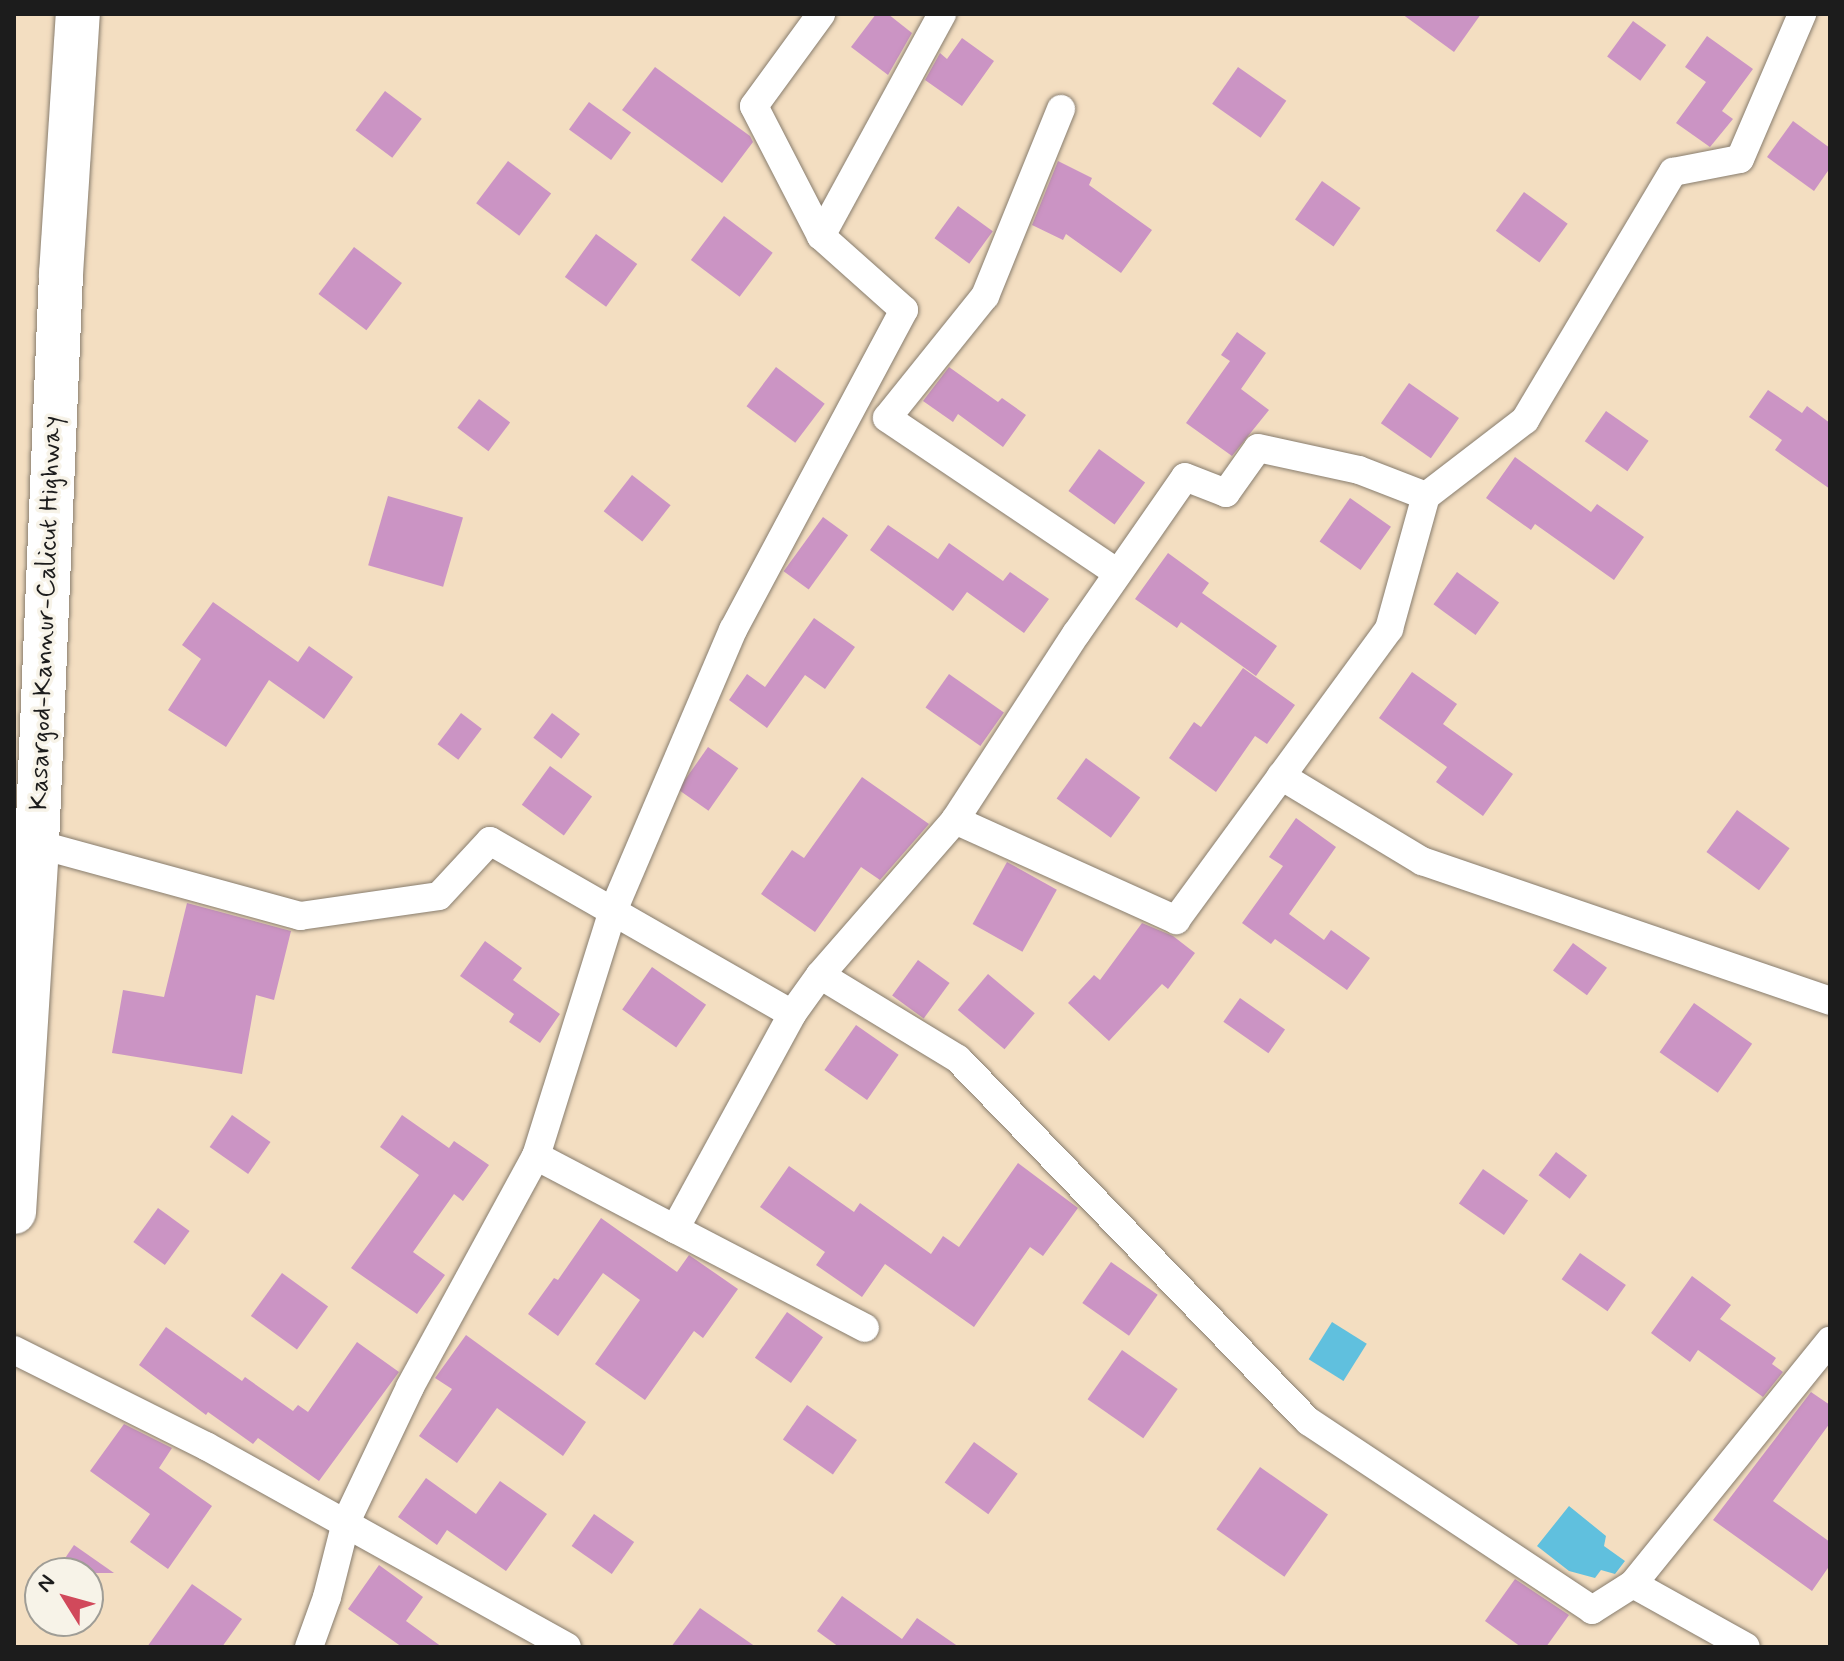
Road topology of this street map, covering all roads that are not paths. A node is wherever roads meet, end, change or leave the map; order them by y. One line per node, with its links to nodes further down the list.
1 (78, 14): 11 (highway, Kasargod-Kannur-Calicut Highway)
2 (821, 14): 6 (street)
3 (942, 14): 6 (street)
4 (1802, 14): 7 (street)
5 (1061, 109): 8 (street)
6 (821, 236): 12 (street)
7 (1426, 496): 8 (street); 9 (street)
8 (1118, 573): 10 (street)
9 (1281, 776): 10 (street); 15 (street)
10 (955, 820): 14 (street)
11 (37, 844): 12 (street); 13 (highway, Kasargod-Kannur-Calicut Highway)
12 (613, 911): 16 (street); 17 (street)
13 (23, 929): 18 (highway, Kasargod-Kannur-Calicut Highway)
14 (820, 975): 16 (street); 24 (street)
15 (1830, 1001)
16 (792, 1014): 19 (street)
17 (536, 1156): 19 (street); 23 (street)
18 (14, 1212)
19 (675, 1229): 20 (street)
20 (865, 1328)
21 (1830, 1341): 24 (street)
22 (14, 1350): 23 (street)
23 (346, 1522): 25 (street); 26 (street)
24 (1633, 1584): 27 (street)
25 (309, 1647)
26 (567, 1647)
27 (1746, 1647)

